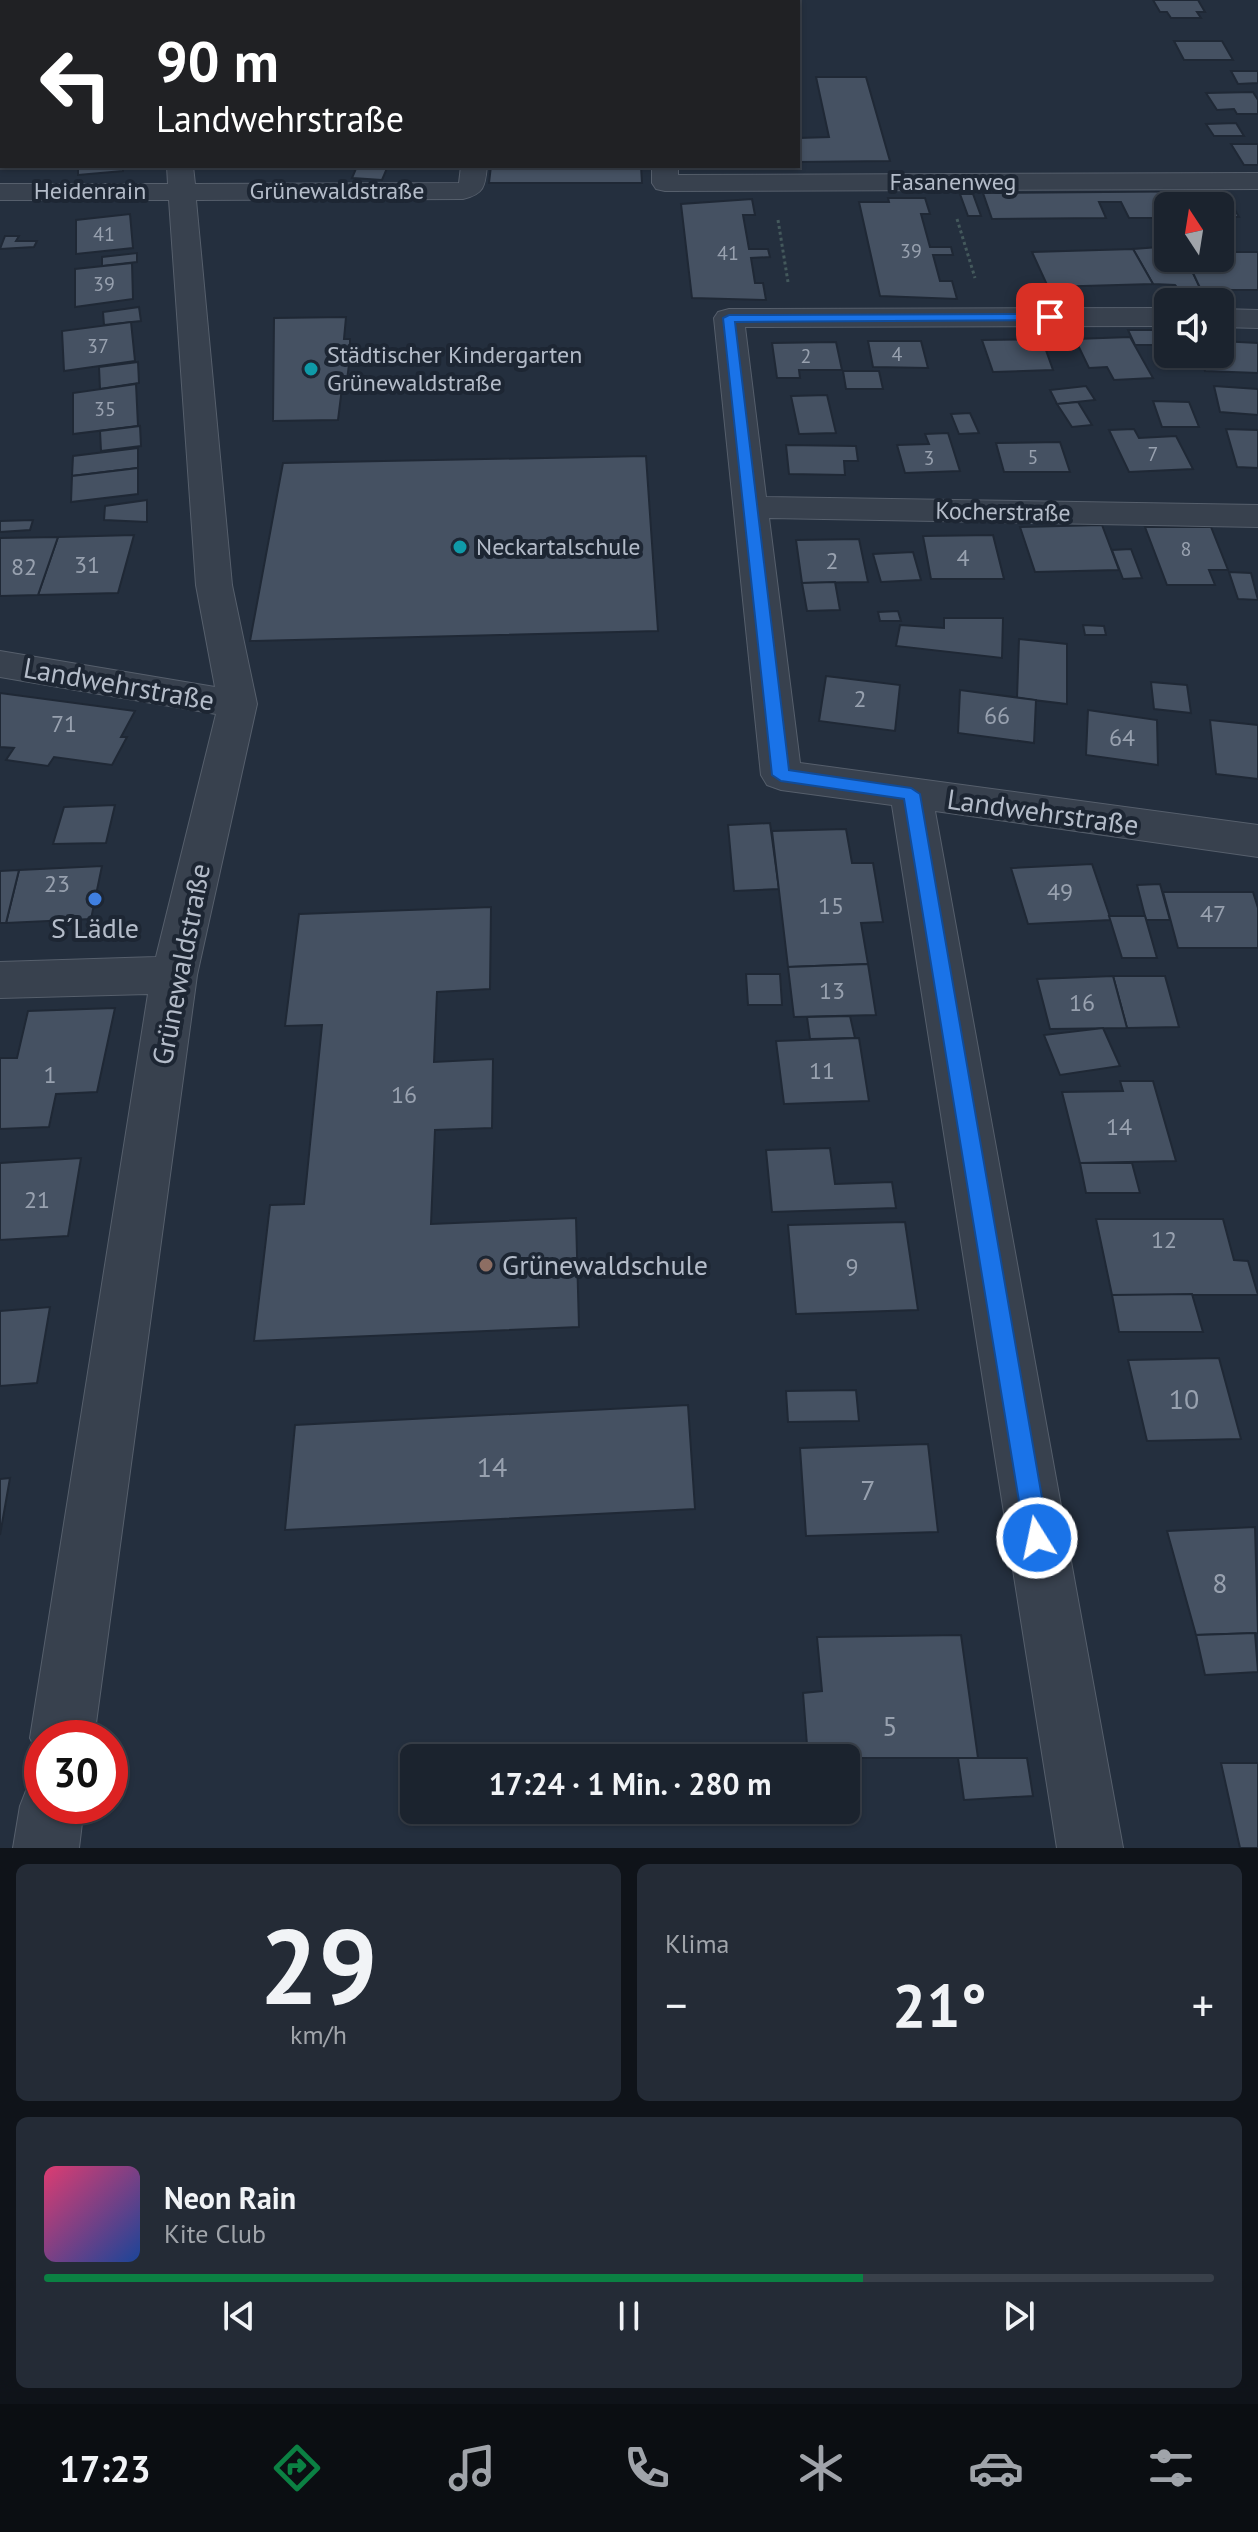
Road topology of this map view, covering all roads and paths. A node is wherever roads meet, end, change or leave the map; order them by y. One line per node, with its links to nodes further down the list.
1 (474, 168): 3 (street, Grünewaldstraße)
2 (665, 168): 5 (street, Fasanenweg)
3 (180, 178): 6 (street, Heidenrain); 16 (street, Grünewaldstraße)
4 (1258, 181): 5 (street, Fasanenweg)
5 (773, 183): 10 (path)
6 (0, 192)
7 (954, 208): 8 (path)
8 (987, 317): 9 (street); 10 (street)
9 (1154, 317)
10 (793, 318): 13 (street)
11 (1234, 318): 12 (street)
12 (1258, 319)
13 (749, 507): 14 (street, Kocherstraße); 17 (street, Landwehrstraße)
14 (1258, 516)
15 (0, 664): 16 (street, Landwehrstraße)
16 (238, 704): 19 (street, Grünewaldstraße)
17 (911, 794): 18 (street, Landwehrstraße); 24 (street)
18 (1258, 841)
19 (174, 975): 20 (street); 21 (street, Grünewaldstraße)
20 (0, 980)
21 (65, 1720)
22 (49, 1824): 23 (street)
23 (46, 1848)
24 (1090, 1848)

